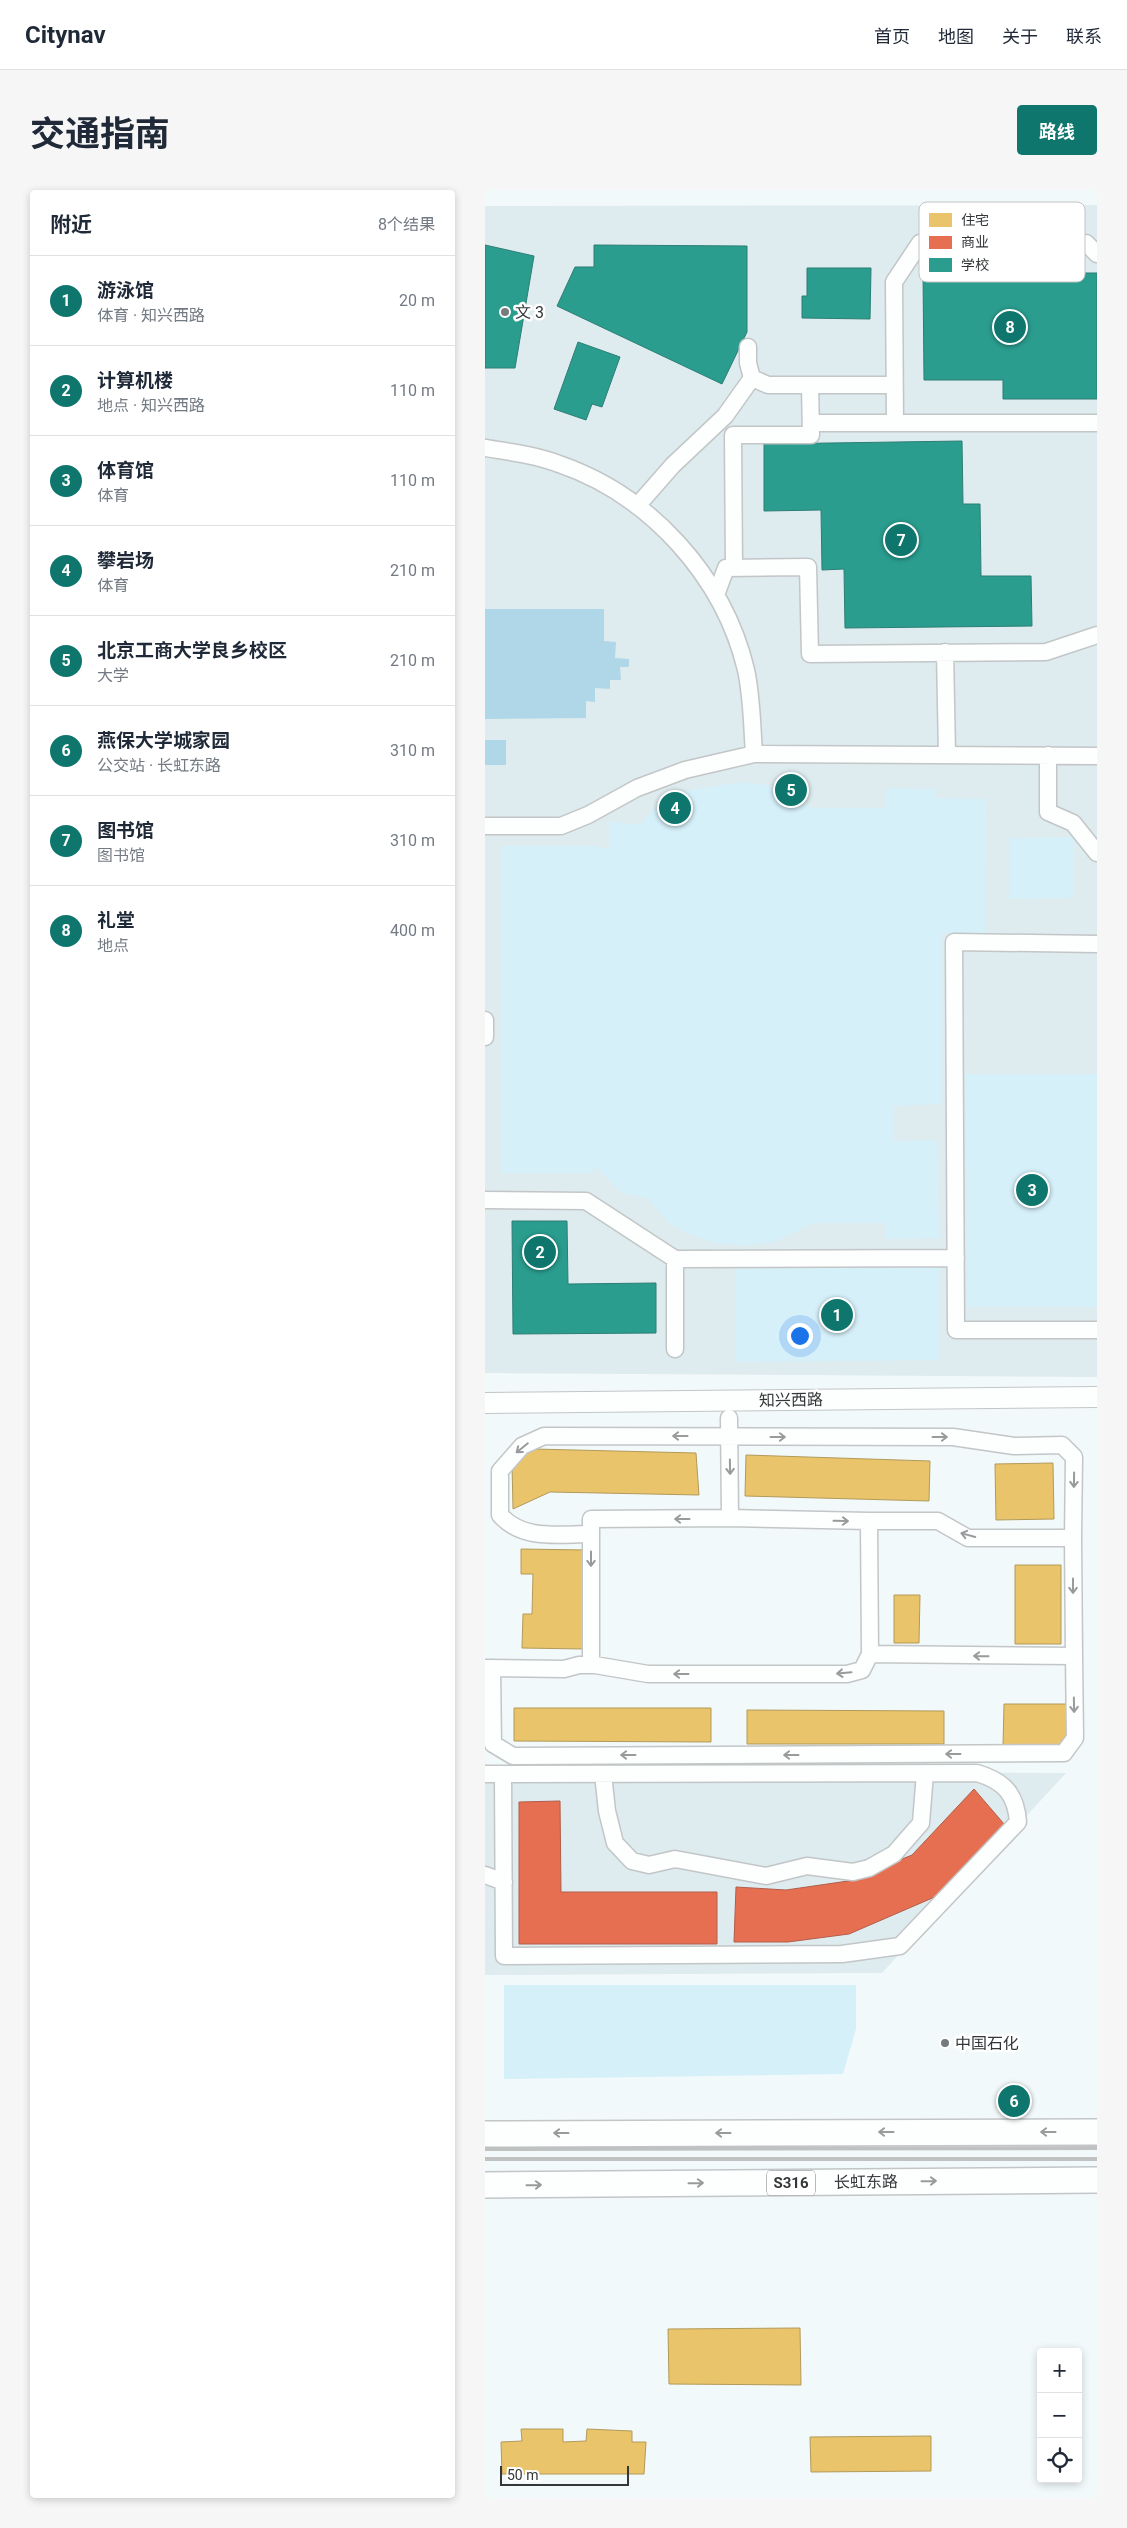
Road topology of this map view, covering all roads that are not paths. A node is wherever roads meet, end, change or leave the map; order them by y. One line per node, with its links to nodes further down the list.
1 (1085, 243): 3 (street)
2 (919, 244): 7 (street)
3 (1097, 254)
4 (748, 347): 5 (street)
5 (752, 378): 6 (street); 12 (street)
6 (810, 385): 7 (street); 8 (street)
7 (894, 385): 9 (street)
8 (811, 422): 9 (street); 13 (street)
9 (895, 423): 10 (street)
10 (1097, 423)
11 (485, 448): 12 (street)
12 (637, 506): 14 (street)
13 (734, 568): 14 (street); 16 (street)
14 (716, 594): 17 (street)
15 (1097, 635): 16 (street)
16 (945, 652): 18 (street)
17 (754, 754): 18 (street); 21 (street)
18 (947, 755): 19 (street)
19 (1048, 755): 20 (street); 22 (street)
20 (1097, 756)
21 (485, 826)
22 (1097, 853)
23 (1097, 944): 27 (street)
24 (485, 1020): 25 (street)
25 (485, 1037)
26 (485, 1200): 28 (street)
27 (956, 1258): 28 (street); 29 (street)
28 (675, 1259): 30 (street)
29 (1097, 1330)
30 (675, 1349)
31 (1097, 1397): 32 (street, 知兴西路)
32 (485, 1403)
33 (729, 1418): 34 (street)
34 (729, 1436): 35 (street, one-way to 35); 37 (street, one-way to 37); 38 (street, one-way to 38)
35 (730, 1518): 36 (street, one-way to 36); 37 (street, one-way to 37)
36 (869, 1522): 38 (street, one-way to 36); 39 (street)
37 (591, 1534): 41 (street, one-way to 41)
38 (1073, 1538): 40 (street, one-way to 40)
39 (871, 1654): 40 (street, one-way to 39); 41 (street, one-way to 41)
40 (1074, 1656): 42 (street, one-way to 42)
41 (591, 1665): 42 (street)
42 (488, 1668)
43 (925, 1773): 46 (street); 46 (street); 48 (street)
44 (485, 1774): 45 (street)
45 (503, 1774): 46 (street); 48 (street)
46 (603, 1774)
47 (485, 1875): 48 (street)
48 (504, 1882)
49 (1097, 2132): 50 (main road, one-way to 50)
50 (485, 2134)
51 (1097, 2180): 52 (main road, 长虹东路 / S316, one-way to 51)
52 (485, 2185)

